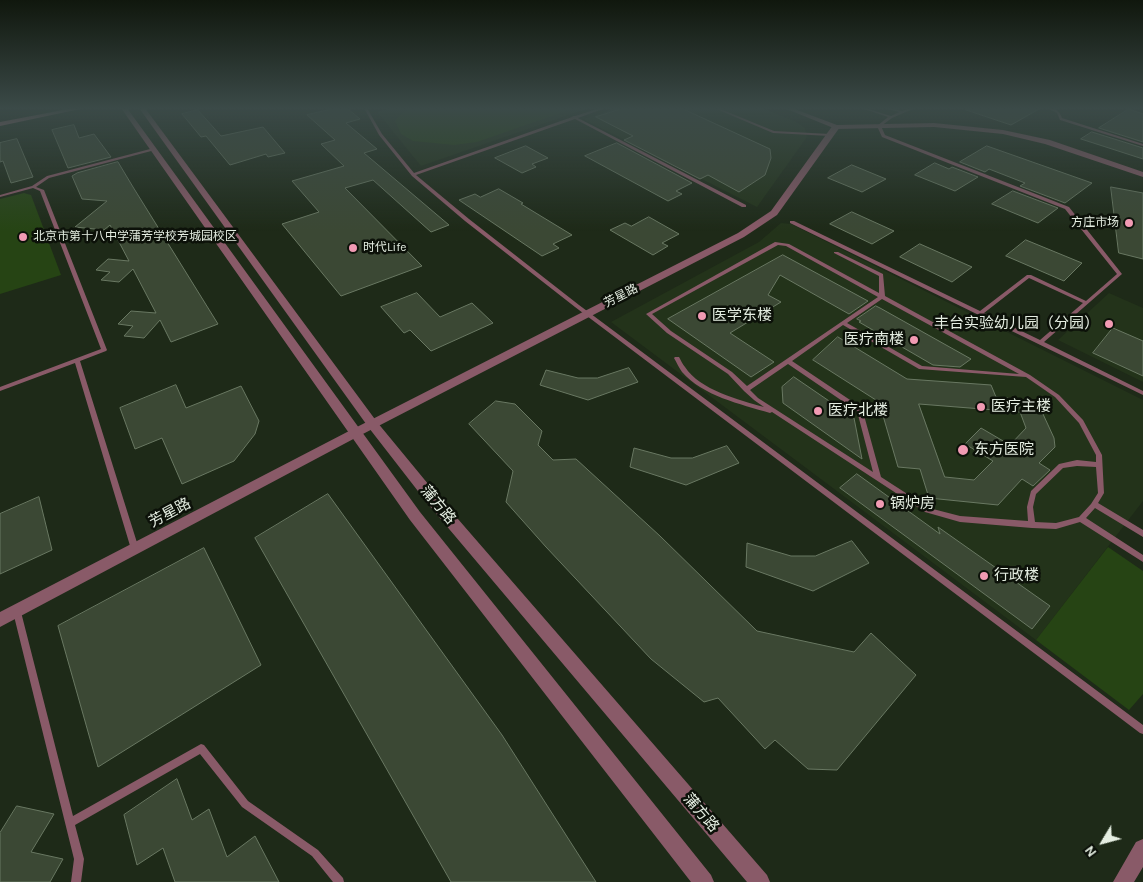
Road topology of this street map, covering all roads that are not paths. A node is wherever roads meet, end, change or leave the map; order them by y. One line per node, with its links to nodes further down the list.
1 (172, 149): 30 (street, 蒲方路)
2 (392, 149): 9 (lane)
3 (485, 149): 9 (lane)
4 (635, 149): 13 (lane)
5 (820, 149): 18 (street, 芳星路)
6 (916, 149): 17 (lane)
7 (1068, 149): 10 (street)
8 (154, 150): 11 (lane); 31 (street, 蒲方路)
9 (413, 175): 18 (lane)
10 (1143, 175)
11 (34, 188): 12 (lane); 23 (lane)
12 (0, 196)
13 (744, 206)
14 (792, 222): 19 (lane)
15 (836, 253): 16 (lane)
16 (882, 296): 20 (lane); 25 (lane); 27 (lane)
17 (1087, 303): 19 (lane); 21 (lane)
18 (587, 313): 30 (street, 芳星路); 42 (lane)
19 (981, 313): 21 (lane)
20 (843, 323): 24 (lane); 25 (lane)
21 (1040, 343): 28 (lane)
22 (677, 358): 29 (lane)
23 (76, 360): 26 (lane); 38 (lane)
24 (788, 361): 27 (lane); 33 (lane)
25 (1028, 376): 32 (lane)
26 (0, 388)
27 (746, 390): 29 (lane)
28 (1143, 393)
29 (774, 412): 33 (lane)
30 (373, 425): 31 (street, 芳星路); 48 (street, 蒲方路)
31 (355, 433): 38 (street, 芳星路); 47 (street, 蒲方路)
32 (1100, 465): 34 (lane); 36 (lane)
33 (878, 478): 36 (lane)
34 (1094, 504): 35 (lane); 37 (lane)
35 (1081, 519): 36 (lane); 39 (lane)
36 (1032, 525)
37 (1143, 534)
38 (135, 549): 40 (street, 芳星路)
39 (1143, 559)
40 (16, 612): 41 (street, 芳星路); 43 (lane)
41 (0, 620)
42 (1143, 730)
43 (70, 823): 45 (lane); 46 (lane)
44 (1143, 849): 49 (street)
45 (76, 882)
46 (339, 882)
47 (704, 882)
48 (760, 882)
49 (1123, 882)

